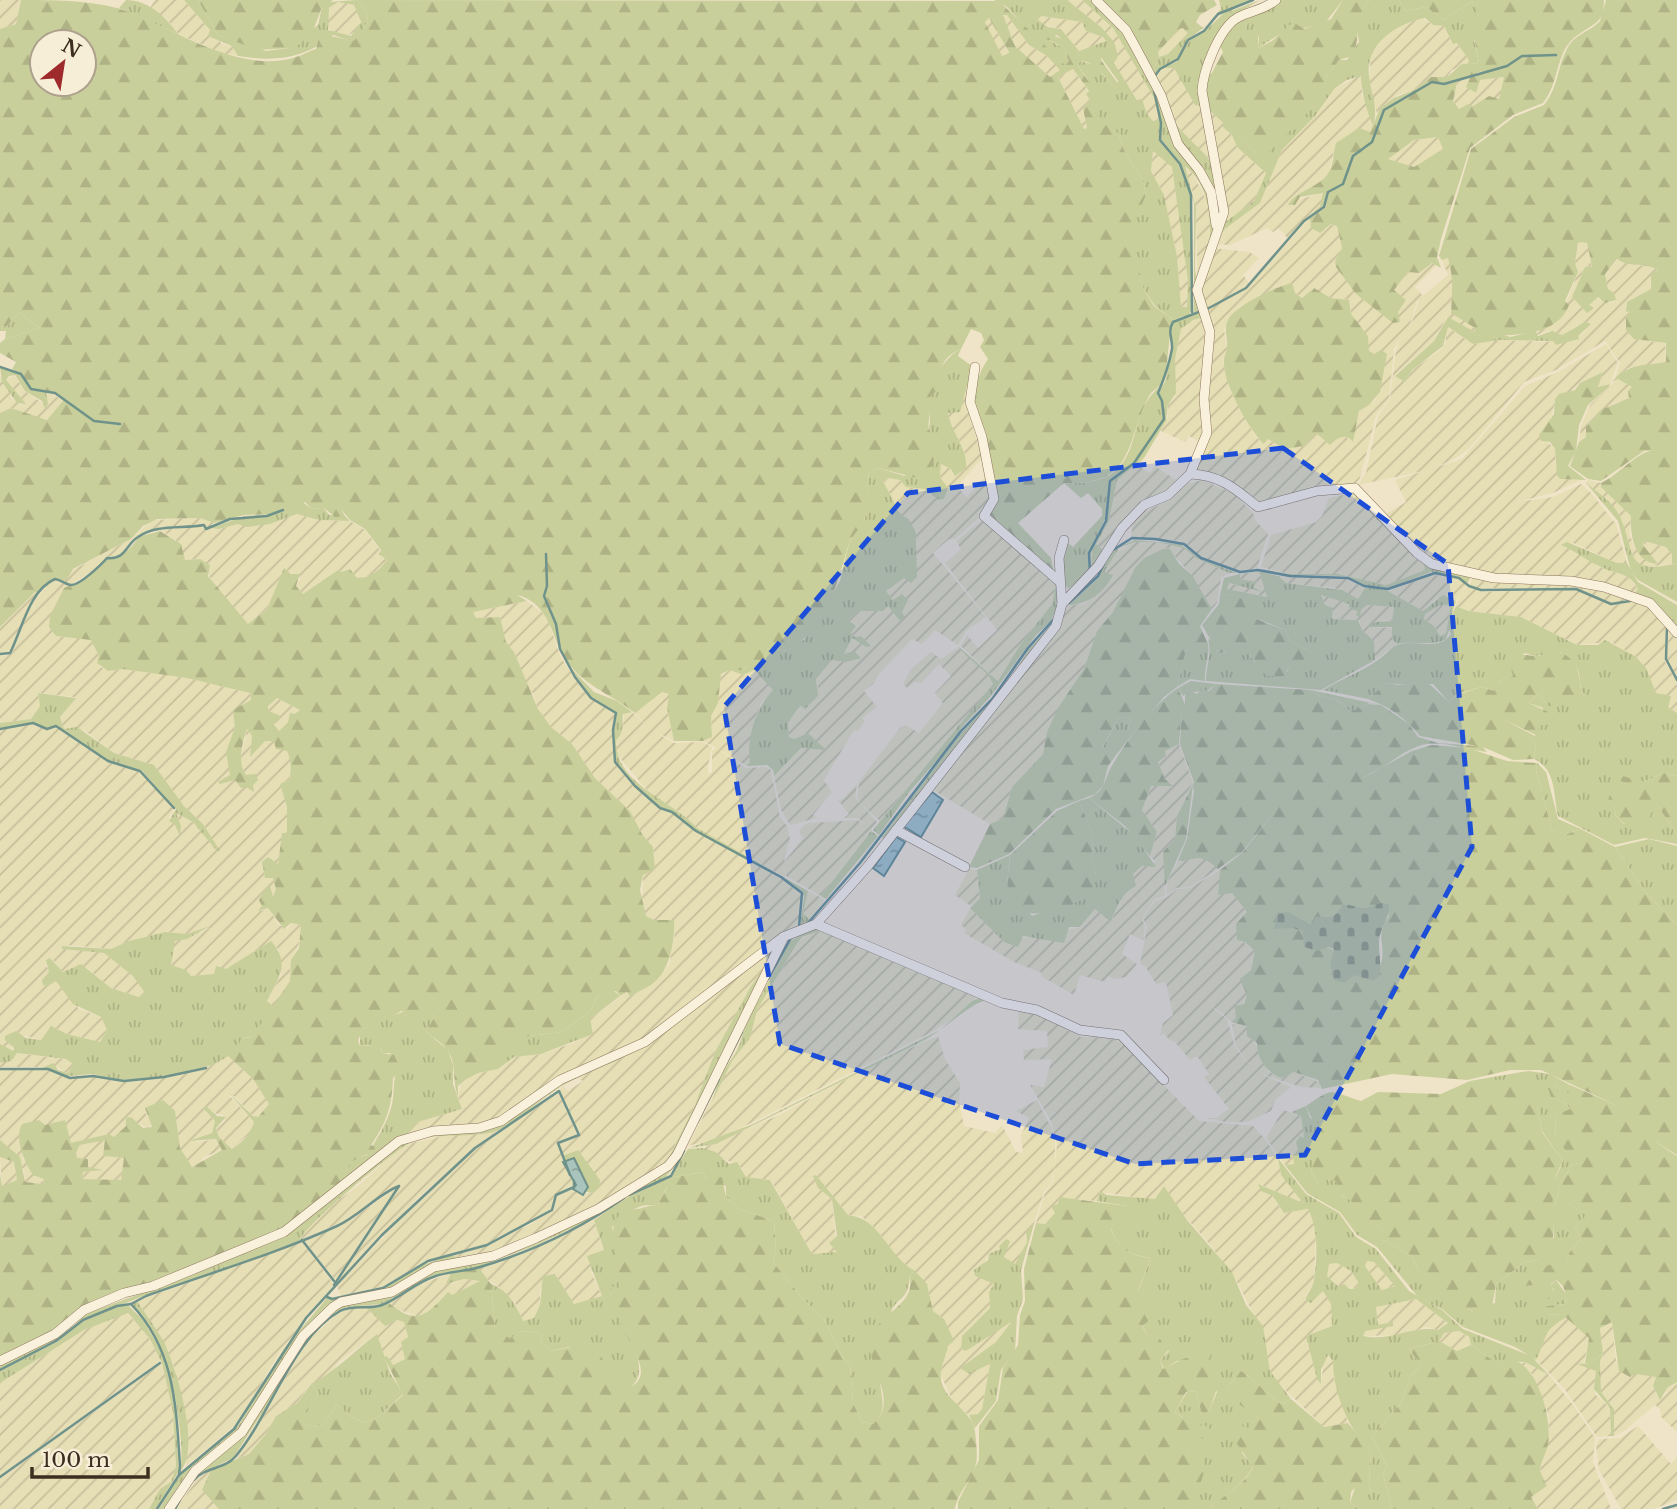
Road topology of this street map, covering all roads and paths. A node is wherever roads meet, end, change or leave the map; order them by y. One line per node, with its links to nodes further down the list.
1 (1096, 0): 3 (street)
2 (1276, 0): 3 (street)
3 (1215, 237): 5 (street)
4 (975, 367): 7 (street)
5 (1190, 474): 8 (street); 9 (street)
6 (1064, 540): 7 (street)
7 (1060, 582): 8 (street)
8 (1062, 604): 10 (street)
9 (1677, 633)
10 (896, 830): 11 (street); 12 (street)
11 (965, 867)
12 (816, 924): 13 (street); 14 (street)
13 (783, 937): 15 (street); 16 (street)
14 (1164, 1080)
15 (0, 1361)
16 (169, 1509)

